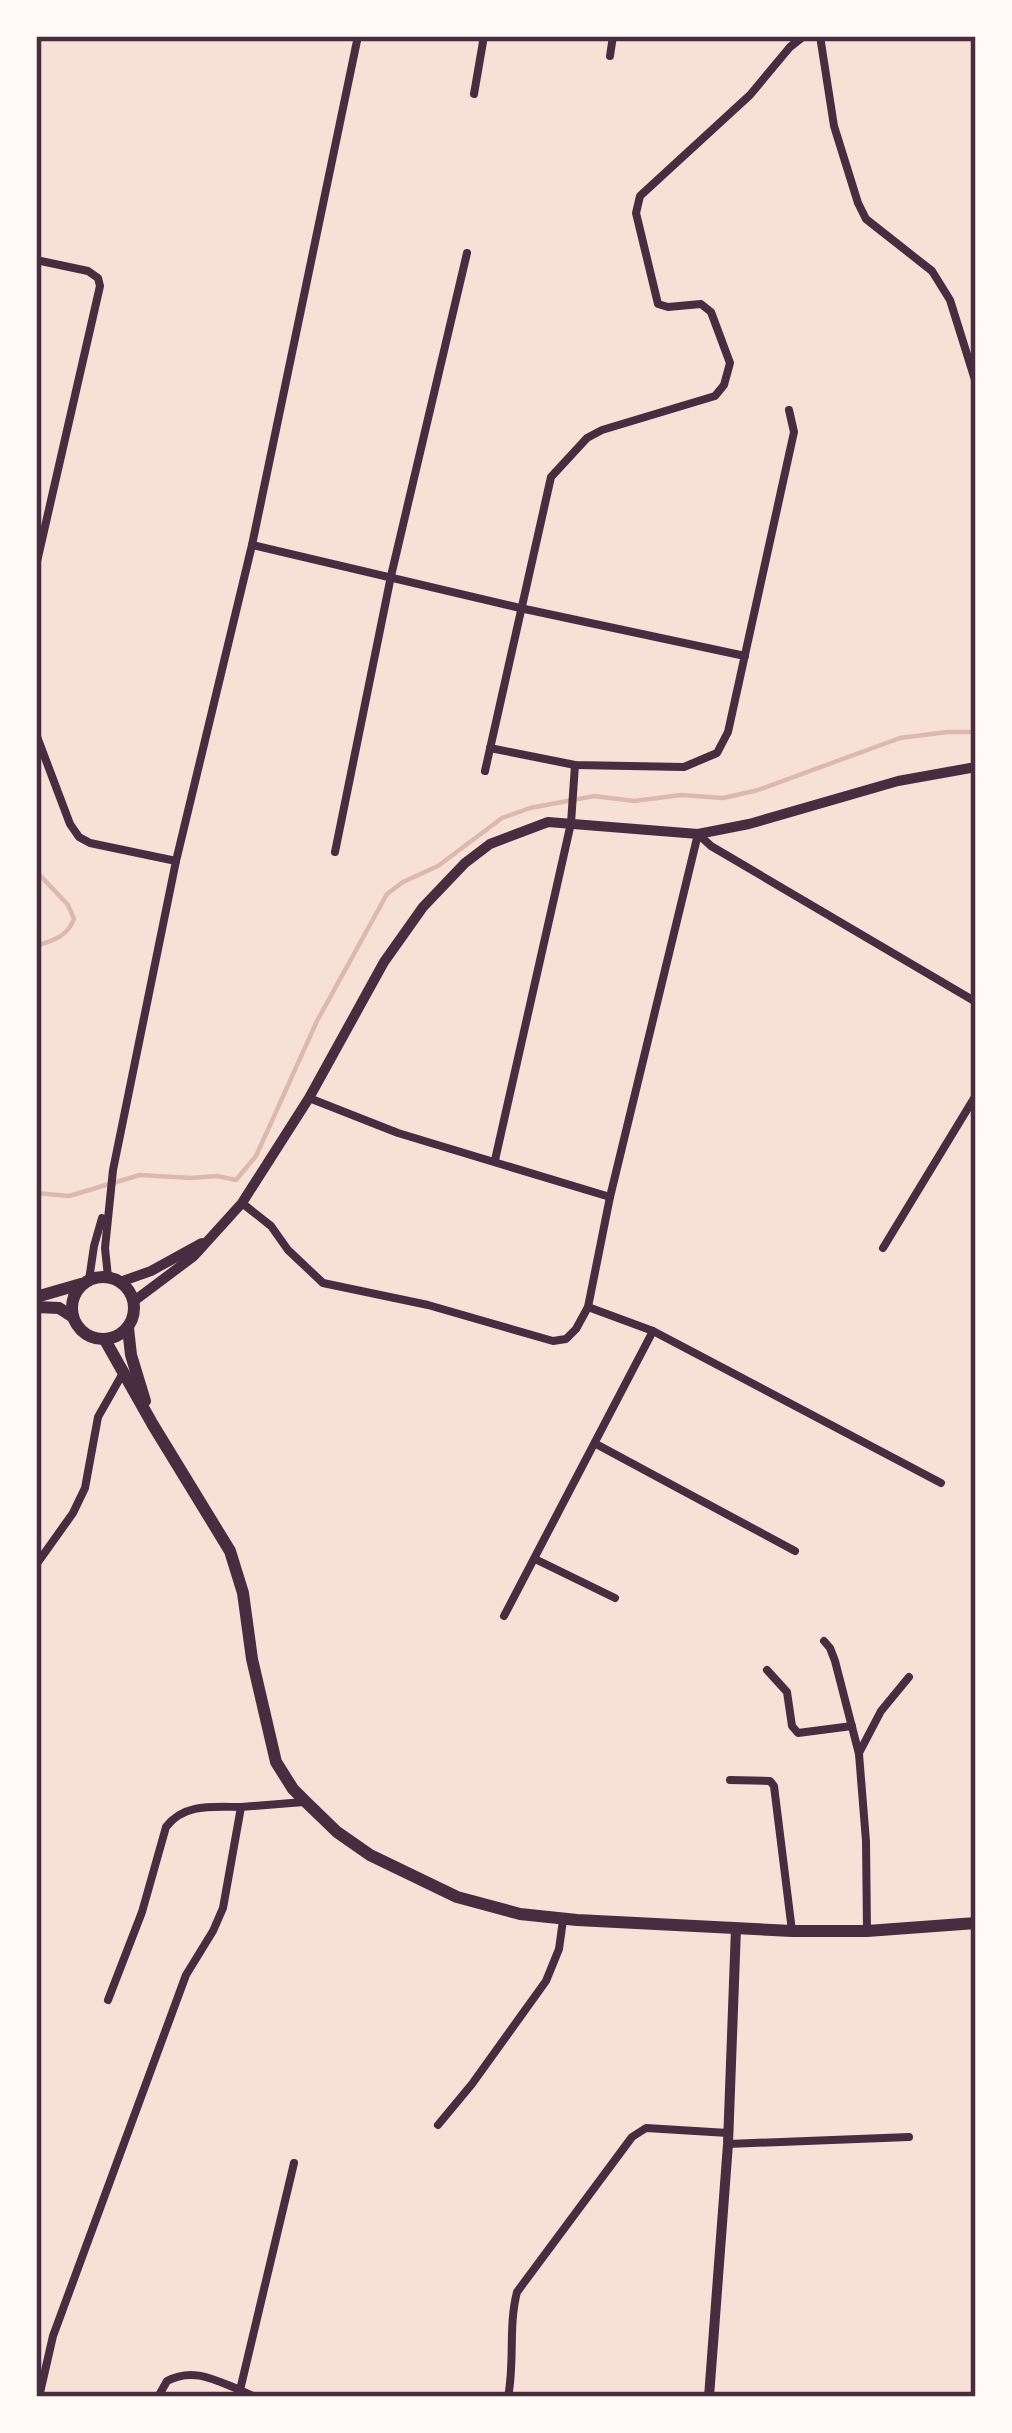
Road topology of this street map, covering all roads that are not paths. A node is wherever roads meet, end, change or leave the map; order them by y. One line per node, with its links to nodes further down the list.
1 (358, 36): 12 (street)
2 (484, 36): 7 (street)
3 (613, 36): 6 (street)
4 (804, 36): 15 (street)
5 (820, 36): 10 (street)
6 (610, 56)
7 (474, 94)
8 (467, 254): 14 (street)
9 (36, 260): 13 (street)
10 (976, 382)
11 (789, 410): 16 (street)
12 (252, 545): 14 (street); 25 (street)
13 (36, 566)
14 (391, 576): 15 (street); 24 (street)
15 (520, 608): 16 (street); 18 (street)
16 (745, 656): 19 (street)
17 (36, 734): 25 (street)
18 (490, 748): 19 (street); 21 (street)
19 (574, 765): 22 (street)
20 (976, 767): 23 (main road)
21 (485, 771)
22 (571, 817): 23 (main road); 28 (main road); 29 (street)
23 (698, 834): 26 (street); 30 (street)
24 (335, 852)
25 (176, 861): 31 (street)
26 (976, 1002)
27 (976, 1095): 34 (street)
28 (309, 1098): 29 (street); 32 (main road)
29 (494, 1160): 30 (street)
30 (610, 1197): 40 (street)
31 (108, 1199): 35 (street); 36 (street)
32 (242, 1203): 33 (main road); 40 (street)
33 (211, 1238): 35 (main road); 38 (main road)
34 (883, 1248)
35 (114, 1280): 36 (main road); 38 (main road)
36 (86, 1282): 37 (main road); 41 (main road)
37 (36, 1297)
38 (134, 1301): 42 (main road)
39 (36, 1307): 41 (main road)
40 (588, 1307): 43 (street)
41 (73, 1317): 44 (main road)
42 (128, 1328): 44 (main road); 46 (main road)
43 (653, 1331): 47 (street); 48 (street)
44 (105, 1340): 45 (main road)
45 (123, 1373): 46 (main road); 51 (street)
46 (153, 1425): 60 (main road)
47 (596, 1444): 49 (street); 50 (street)
48 (941, 1483)
49 (795, 1551)
50 (535, 1558): 52 (street); 53 (street)
51 (36, 1565)
52 (615, 1598)
53 (504, 1616)
54 (824, 1641): 57 (street)
55 (767, 1670): 57 (street)
56 (909, 1677): 58 (street)
57 (852, 1726): 58 (street)
58 (859, 1754): 66 (street)
59 (730, 1780): 65 (street)
60 (306, 1802): 61 (street); 62 (main road)
61 (241, 1807): 67 (street); 73 (street)
62 (563, 1918): 64 (main road); 68 (street)
63 (976, 1923): 66 (main road)
64 (736, 1928): 65 (main road); 70 (main road)
65 (792, 1931): 66 (main road)
66 (867, 1931)
67 (108, 2000)
68 (438, 2125)
69 (909, 2137): 70 (street)
70 (728, 2138): 76 (street); 77 (main road)
71 (294, 2163): 72 (street)
72 (240, 2390): 74 (street); 75 (street)
73 (39, 2397)
74 (158, 2397)
75 (255, 2397)
76 (508, 2397)
77 (709, 2397)

